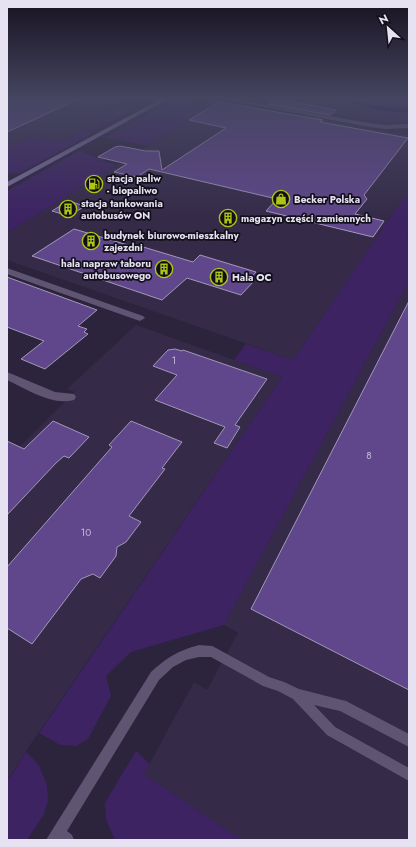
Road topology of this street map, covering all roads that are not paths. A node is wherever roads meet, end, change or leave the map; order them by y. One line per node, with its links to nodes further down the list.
1 (92, 139): 2 (street)
2 (7, 185)
3 (7, 270): 4 (street)
4 (140, 318)
5 (7, 376): 6 (street)
6 (70, 397)
7 (297, 695): 8 (lane); 9 (lane); 10 (lane)
8 (409, 741)
9 (409, 775)
10 (59, 837)

